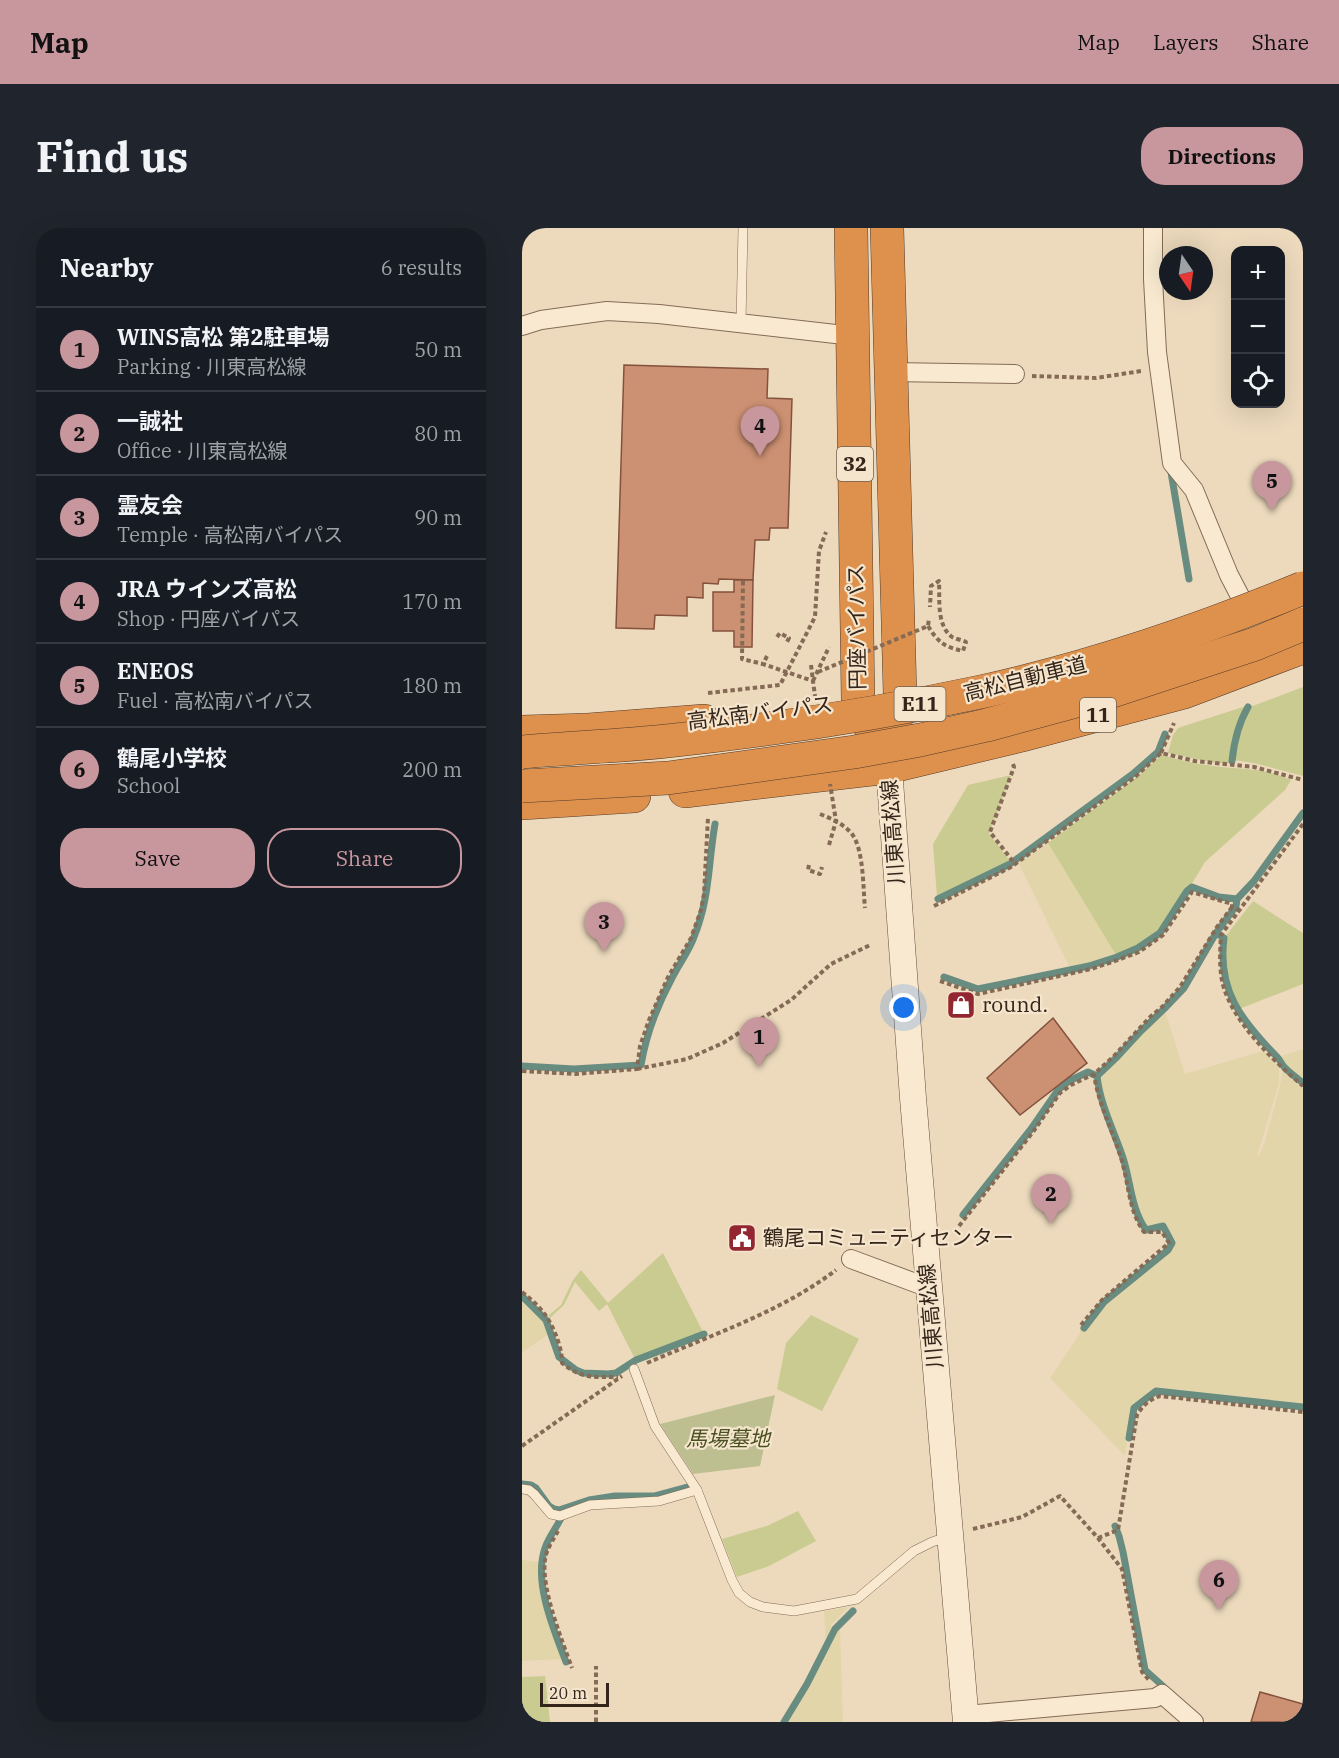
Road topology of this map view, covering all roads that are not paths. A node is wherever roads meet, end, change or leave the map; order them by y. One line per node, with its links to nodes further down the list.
1 (743, 228): 5 (lane)
2 (851, 228): 7 (highway, 円座バイパス / 32)
3 (887, 228): 8 (highway, 円座バイパス / 32)
4 (1153, 228): 12 (street)
5 (741, 322): 6 (street); 7 (street)
6 (522, 326)
7 (853, 336): 16 (highway, 円座バイパス / 32)
8 (891, 372): 9 (street); 15 (highway, 円座バイパス / 32)
9 (1015, 374)
10 (1303, 573): 12 (highway, 高松南バイパス)
11 (1303, 588): 18 (highway, 高松自動車道 / E11, bridge)
12 (1241, 598): 15 (highway, 高松南バイパス)
13 (1303, 624): 20 (highway, 高松自動車道 / E11, bridge)
14 (1303, 647): 19 (highway, 11)
15 (900, 693): 16 (highway, 高松南バイパス); 19 (highway, 円座バイパス / 32)
16 (858, 700): 17 (highway, 高松南バイパス); 19 (highway, 円座バイパス / 32)
17 (522, 732)
18 (522, 752)
19 (888, 767): 21 (highway, 11); 23 (main road, 川東高松線)
20 (522, 786)
21 (522, 803)
22 (851, 1259): 23 (street)
23 (929, 1288): 27 (main road, 川東高松線)
24 (634, 1369): 26 (lane)
25 (522, 1489): 26 (lane)
26 (697, 1490): 27 (lane)
27 (950, 1536): 28 (main road, 川東高松線)
28 (966, 1719): 29 (street)
29 (1194, 1722)

